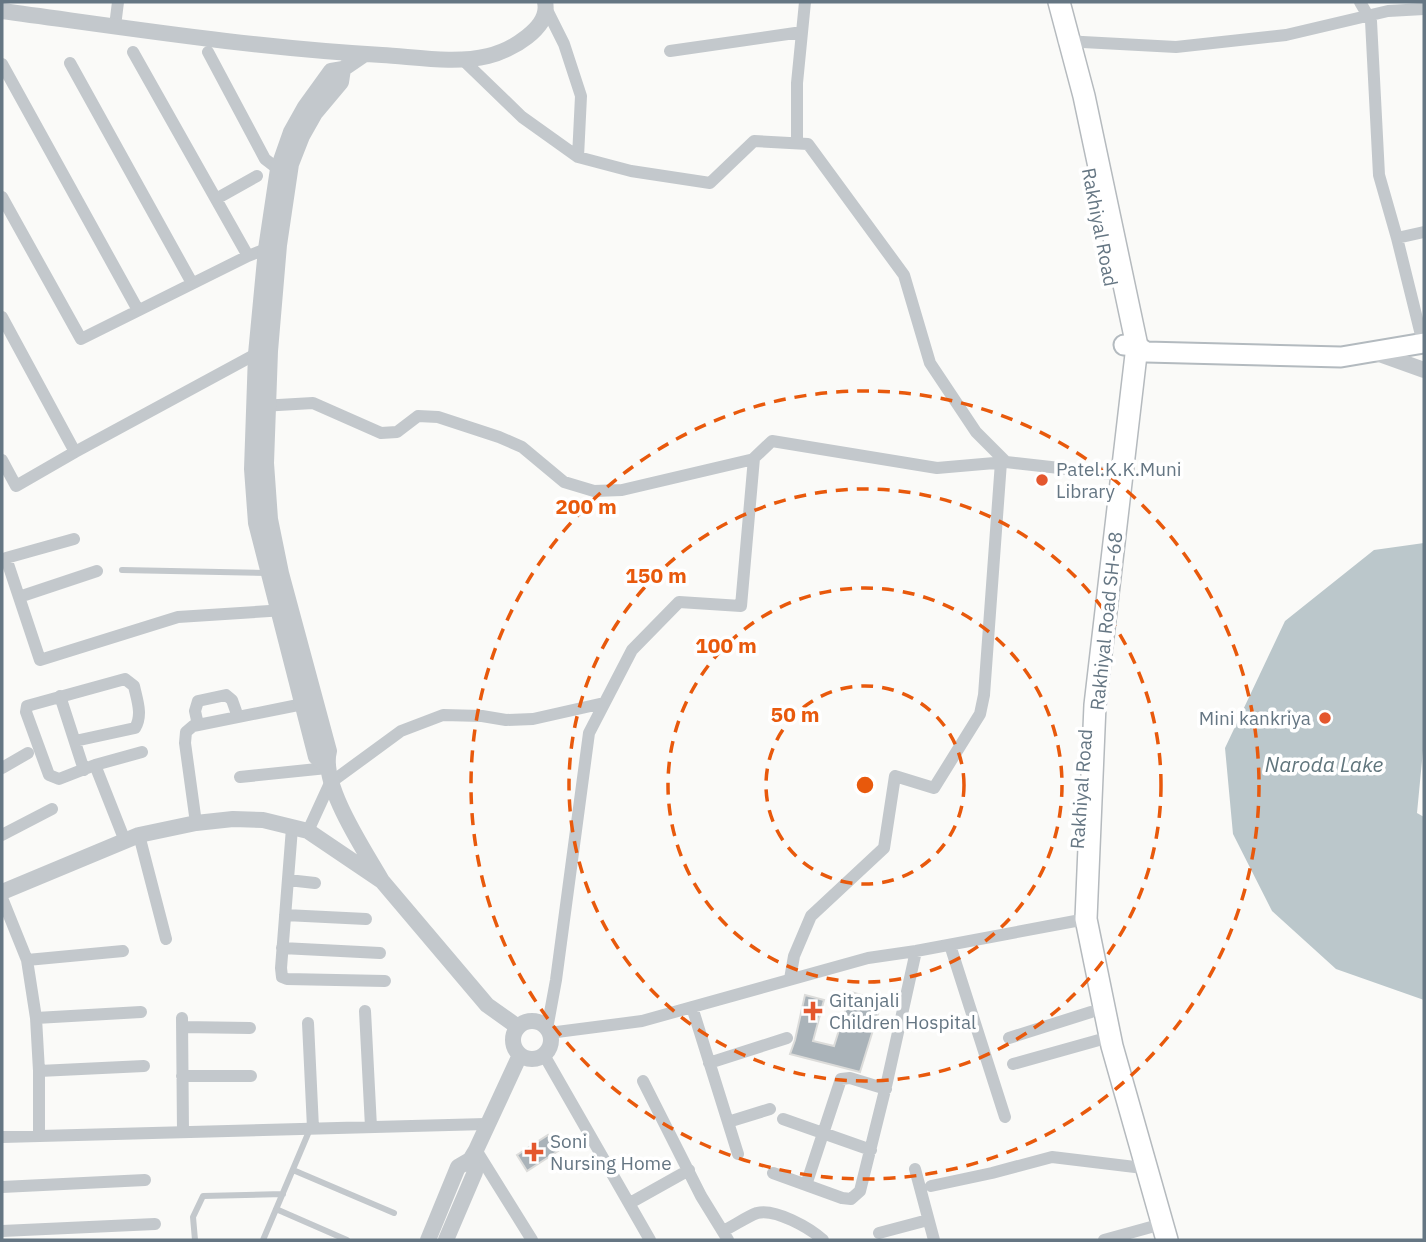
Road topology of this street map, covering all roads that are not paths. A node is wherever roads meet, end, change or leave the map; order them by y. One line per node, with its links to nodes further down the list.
1 (118, 2): 10 (street)
2 (805, 2): 11 (street)
3 (1049, 2): 12 (main road, Rakhiyal Road)
4 (1059, 2): 12 (main road)
5 (1360, 2): 9 (street)
6 (545, 5): 17 (street); 22 (street)
7 (1424, 9): 9 (street)
8 (2, 11): 10 (street)
9 (1369, 17): 12 (street); 28 (street)
10 (115, 26): 16 (street)
11 (802, 32): 14 (street); 21 (street)
12 (1065, 40): 35 (main road, Rakhiyal Road)
13 (208, 51): 23 (street)
14 (670, 51)
15 (133, 52): 26 (street)
16 (365, 54): 17 (street); 20 (street)
17 (462, 59): 22 (street)
18 (70, 63): 31 (street)
19 (2, 64): 32 (street)
20 (343, 69): 23 (street); 39 (street)
21 (797, 143): 22 (street); 43 (street)
22 (578, 158)
23 (278, 169): 29 (street)
24 (257, 176): 26 (street)
25 (2, 197): 32 (street)
26 (216, 200): 30 (street)
27 (1424, 232): 28 (street)
28 (1397, 238): 34 (street)
29 (266, 249): 30 (street); 37 (street)
30 (248, 256): 31 (street)
31 (192, 283): 32 (street)
32 (138, 310)
33 (2, 317): 40 (street)
34 (1423, 337): 36 (main road)
35 (1131, 345): 36 (main road); 44 (main road, Rakhiyal Road)
36 (1370, 348): 38 (street)
37 (256, 354): 39 (street); 40 (street)
38 (1424, 370)
39 (261, 406): 41 (street); 48 (street); 50 (street)
40 (75, 452): 42 (street)
41 (754, 459): 43 (street); 52 (street)
42 (2, 460)
43 (1003, 462): 44 (street); 83 (street)
44 (1116, 475): 75 (main road, Rakhiyal Road)
45 (74, 539): 49 (street)
46 (122, 570): 48 (lane)
47 (97, 572): 49 (street)
48 (268, 573): 50 (street)
49 (19, 597): 50 (street)
50 (286, 610): 53 (street); 61 (street)
51 (60, 696): 56 (street); 56 (street); 60 (street)
52 (604, 703): 61 (street); 93 (street)
53 (303, 704): 54 (street); 61 (street)
54 (237, 717): 55 (street); 55 (street)
55 (198, 725): 64 (street)
56 (75, 741): 60 (street)
57 (142, 751): 60 (street)
58 (28, 753): 59 (street)
59 (2, 768)
60 (90, 768): 68 (street)
61 (327, 771): 62 (street); 66 (street); 70 (street)
62 (240, 777)
63 (52, 809): 67 (street)
64 (196, 823): 65 (street); 68 (street)
65 (292, 828): 66 (street); 69 (street)
66 (308, 831): 70 (street)
67 (2, 835)
68 (132, 838): 72 (street); 76 (street)
69 (288, 880): 71 (street); 73 (street)
70 (382, 881): 91 (street)
71 (315, 883)
72 (3, 890): 82 (street)
73 (285, 915): 74 (street); 78 (street)
74 (366, 919)
75 (1082, 921): 77 (street); 88 (main road, Rakhiyal Road); 138 (main road)
76 (166, 939)
77 (950, 945): 80 (street); 108 (street)
78 (282, 948): 81 (street); 84 (street)
79 (123, 951): 82 (street)
80 (916, 951): 83 (street); 106 (street)
81 (380, 953)
82 (27, 960): 89 (street)
83 (790, 979): 85 (street)
84 (385, 981)
85 (692, 1007): 93 (street); 99 (street)
86 (365, 1011): 112 (street)
87 (141, 1012): 89 (street)
88 (1091, 1012): 95 (street); 96 (main road, Rakhiyal Road)
89 (36, 1018): 102 (street)
90 (308, 1023): 113 (street)
91 (518, 1027): 93 (street); 97 (street)
92 (250, 1028): 103 (street)
93 (548, 1031): 98 (street)
94 (787, 1038): 99 (street)
95 (1009, 1038)
96 (1098, 1040): 100 (street); 121 (main road, Rakhiyal Road)
97 (520, 1055): 98 (street); 111 (street)
98 (544, 1055): 131 (street)
99 (709, 1063): 110 (street)
100 (1013, 1064)
101 (144, 1066): 102 (street)
102 (39, 1071): 116 (street)
103 (182, 1076): 104 (street); 114 (street)
104 (251, 1076)
105 (643, 1081): 124 (street)
106 (886, 1089): 115 (street); 118 (street)
107 (770, 1109): 110 (street)
108 (1005, 1117)
109 (783, 1119): 115 (street)
110 (728, 1122): 119 (street)
111 (486, 1124): 112 (street); 120 (street)
112 (371, 1127): 113 (street)
113 (312, 1128): 114 (street); 123 (lane)
114 (183, 1132): 116 (street)
115 (824, 1132): 118 (street); 127 (street)
116 (39, 1136): 117 (street)
117 (2, 1137)
118 (871, 1150): 127 (street)
119 (738, 1154)
120 (473, 1155): 144 (street); 145 (street); 146 (street)
121 (1135, 1167): 129 (street); 138 (main road, Rakhiyal Road)
122 (915, 1169): 134 (street)
123 (293, 1170): 130 (lane); 133 (lane)
124 (689, 1170): 131 (street); 140 (street)
125 (773, 1173): 127 (street)
126 (145, 1180): 128 (street)
127 (806, 1185)
128 (2, 1186)
129 (931, 1186)
130 (282, 1194): 132 (lane); 141 (lane)
131 (630, 1203): 147 (street)
132 (276, 1209): 142 (lane); 143 (lane)
133 (394, 1213)
134 (929, 1220): 137 (street); 149 (street)
135 (155, 1224): 139 (street)
136 (2, 1231): 139 (street)
137 (879, 1233)
138 (1161, 1233): 150 (street)
139 (87, 1234)
140 (725, 1236): 148 (street)
141 (195, 1240)
142 (263, 1240)
143 (347, 1240)
144 (428, 1240)
145 (446, 1240)
146 (532, 1240)
147 (650, 1240)
148 (822, 1240)
149 (934, 1240)
150 (1104, 1240)

